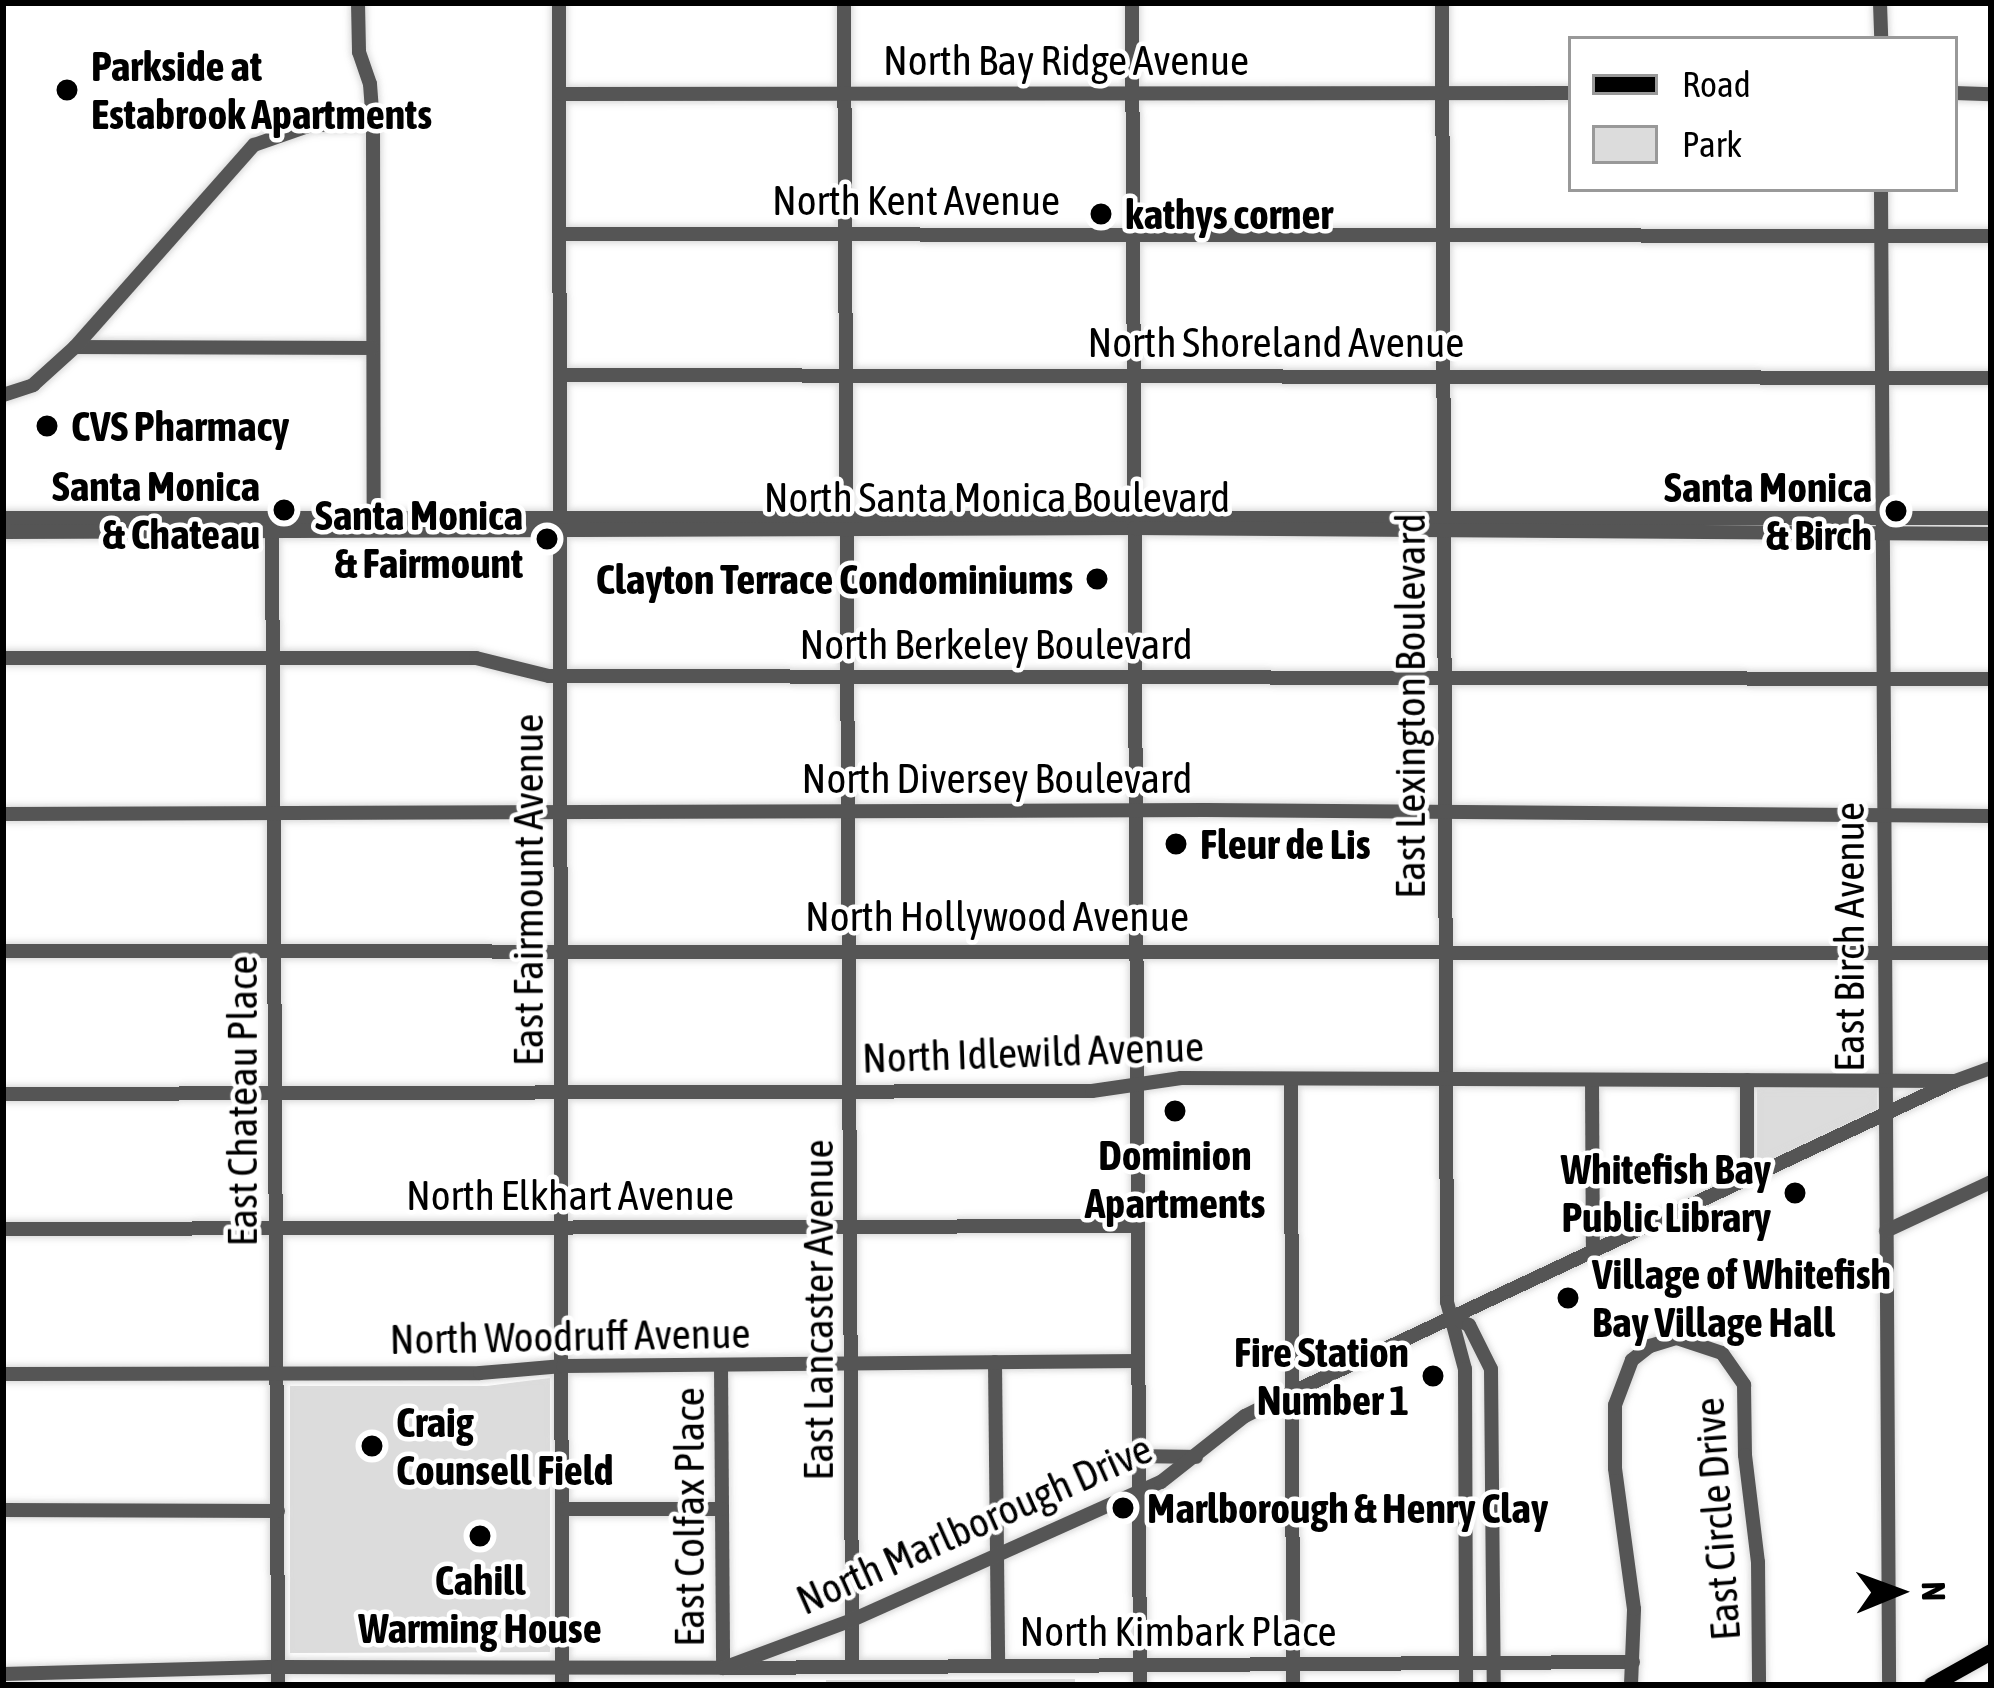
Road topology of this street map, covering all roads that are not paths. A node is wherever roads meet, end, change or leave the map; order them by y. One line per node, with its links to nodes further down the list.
1 (358, 3): 15 (street)
2 (560, 3): 13 (street, East Fairmount Avenue)
3 (844, 3): 9 (street, East Lancaster Avenue)
4 (1132, 3): 8 (street)
5 (1442, 3): 10 (street, East Lexington Boulevard)
6 (1880, 3): 7 (street)
7 (1881, 36)
8 (1133, 92): 9 (street, North Bay Ridge Avenue); 10 (street, North Bay Ridge Avenue); 18 (street)
9 (845, 93): 13 (street, North Bay Ridge Avenue); 17 (street, East Lancaster Avenue)
10 (1441, 93): 11 (street, North Bay Ridge Avenue); 20 (street, East Lexington Boulevard)
11 (1568, 93)
12 (1958, 93): 14 (street)
13 (561, 94): 19 (street, East Fairmount Avenue)
14 (1991, 94)
15 (373, 124): 23 (street); 24 (street)
16 (1881, 192): 21 (street, East Birch Avenue)
17 (845, 233): 18 (street, North Kent Avenue); 19 (street, North Kent Avenue); 26 (street, East Lancaster Avenue)
18 (1133, 233): 20 (street, North Kent Avenue); 27 (street)
19 (560, 234): 25 (street, East Fairmount Avenue)
20 (1441, 235): 21 (street, North Kent Avenue); 28 (street, East Lexington Boulevard)
21 (1881, 235): 22 (street, North Kent Avenue); 29 (street, East Birch Avenue)
22 (1991, 236)
23 (75, 347): 24 (street); 31 (street)
24 (372, 348): 38 (street)
25 (561, 375): 26 (street, North Shoreland Avenue); 35 (street, East Fairmount Avenue)
26 (846, 375): 27 (street, North Shoreland Avenue); 36 (street, East Lancaster Avenue)
27 (1133, 375): 28 (street, North Shoreland Avenue); 34 (street)
28 (1442, 375): 29 (street, North Shoreland Avenue); 39 (street, East Lexington Boulevard)
29 (1880, 378): 30 (street, North Shoreland Avenue); 40 (street, East Birch Avenue)
30 (1991, 379)
31 (3, 395)
32 (3, 518): 37 (street, North Santa Monica Boulevard)
33 (1991, 518): 40 (street, North Santa Monica Boulevard)
34 (1133, 522): 36 (street, North Santa Monica Boulevard); 39 (street, North Santa Monica Boulevard); 46 (street)
35 (560, 523): 36 (street, North Santa Monica Boulevard); 38 (street, North Santa Monica Boulevard); 45 (street, East Fairmount Avenue)
36 (846, 523): 47 (street, East Lancaster Avenue)
37 (272, 524): 38 (street, North Santa Monica Boulevard); 41 (street, North Santa Monica Boulevard); 43 (street, East Chateau Place)
38 (374, 524)
39 (1442, 524): 40 (street, North Santa Monica Boulevard); 48 (street, East Lexington Boulevard)
40 (1880, 526): 42 (street, North Santa Monica Boulevard); 49 (street, East Birch Avenue)
41 (3, 532)
42 (1991, 534)
43 (273, 657): 44 (street, North Berkeley Boulevard); 45 (street, North Berkeley Boulevard); 52 (street, East Chateau Place)
44 (3, 658)
45 (560, 676): 47 (street, North Berkeley Boulevard); 54 (street, East Fairmount Avenue)
46 (1134, 676): 47 (street, North Berkeley Boulevard); 48 (street, North Berkeley Boulevard); 51 (street)
47 (847, 677): 53 (street, East Lancaster Avenue)
48 (1442, 678): 49 (street, North Berkeley Boulevard); 55 (street, East Lexington Boulevard)
49 (1880, 678): 50 (street, North Berkeley Boulevard); 57 (street, East Birch Avenue)
50 (1991, 679)
51 (1135, 811): 53 (street, North Diversey Boulevard); 55 (street, North Diversey Boulevard); 61 (street)
52 (274, 812): 54 (street, North Diversey Boulevard); 56 (street, North Diversey Boulevard); 59 (street, East Chateau Place)
53 (849, 812): 54 (street, North Diversey Boulevard); 60 (street, East Lancaster Avenue)
54 (560, 813): 63 (street, East Fairmount Avenue)
55 (1444, 813): 57 (street, North Diversey Boulevard); 64 (street, East Lexington Boulevard)
56 (3, 814)
57 (1882, 814): 58 (street, North Diversey Boulevard); 65 (street, East Birch Avenue)
58 (1991, 815)
59 (274, 949): 62 (street, North Hollywood Avenue); 63 (street, North Hollywood Avenue); 79 (street, East Chateau Place)
60 (850, 949): 61 (street, North Hollywood Avenue); 63 (street, North Hollywood Avenue); 77 (street, East Lancaster Avenue)
61 (1136, 949): 64 (street, North Hollywood Avenue); 75 (street)
62 (3, 950)
63 (561, 950): 76 (street, East Fairmount Avenue)
64 (1444, 950): 65 (street, North Hollywood Avenue); 69 (street, East Lexington Boulevard)
65 (1881, 952): 66 (street, North Hollywood Avenue); 72 (street, East Birch Avenue)
66 (1991, 953)
67 (1991, 1068): 74 (street, North Idlewild Avenue)
68 (1291, 1079): 69 (street, North Idlewild Avenue); 75 (street, North Idlewild Avenue); 101 (street)
69 (1444, 1080): 71 (street, North Idlewild Avenue); 93 (street, East Lexington Boulevard)
70 (1747, 1080): 71 (street, North Idlewild Avenue); 72 (street, North Idlewild Avenue); 84 (street)
71 (1592, 1081): 92 (street)
72 (1883, 1081): 73 (street, North Idlewild Avenue); 81 (street, East Birch Avenue)
73 (1904, 1081): 74 (street, North Idlewild Avenue); 78 (street)
74 (1955, 1081): 78 (street, North Marlborough Drive)
75 (1137, 1085): 77 (street, North Idlewild Avenue); 86 (street)
76 (562, 1092): 77 (street, North Idlewild Avenue); 79 (street, North Idlewild Avenue); 87 (street, East Fairmount Avenue)
77 (850, 1092): 88 (street, East Lancaster Avenue)
78 (1932, 1092): 81 (street, North Marlborough Drive)
79 (275, 1093): 80 (street, North Idlewild Avenue); 90 (street, East Chateau Place)
80 (3, 1094)
81 (1885, 1117): 82 (street, North Marlborough Drive); 83 (street, East Birch Avenue)
82 (1862, 1126): 83 (street); 84 (street, North Marlborough Drive)
83 (1885, 1149): 91 (street, East Birch Avenue)
84 (1747, 1179): 92 (street, North Marlborough Drive)
85 (1991, 1182): 91 (street)
86 (1137, 1226): 88 (street, North Elkhart Avenue); 94 (street)
87 (563, 1228): 88 (street, North Elkhart Avenue); 90 (street, North Elkhart Avenue); 98 (street, East Fairmount Avenue)
88 (850, 1228): 96 (street, East Lancaster Avenue)
89 (3, 1229): 90 (street, North Elkhart Avenue)
90 (276, 1229): 99 (street, East Chateau Place)
91 (1886, 1231): 131 (street, East Birch Avenue)
92 (1593, 1250): 93 (street, North Marlborough Drive)
93 (1453, 1317): 101 (street, North Marlborough Drive); 114 (street); 117 (street, East Lexington Boulevard)
94 (1138, 1360): 95 (street, North Woodruff Avenue); 102 (street)
95 (995, 1363): 96 (street, North Woodruff Avenue); 109 (street)
96 (852, 1364): 97 (street, North Woodruff Avenue); 110 (street, East Lancaster Avenue)
97 (721, 1365): 98 (street, North Woodruff Avenue); 105 (street, East Colfax Place)
98 (563, 1366): 99 (street, North Woodruff Avenue); 107 (street, East Fairmount Avenue)
99 (277, 1372): 100 (street, North Woodruff Avenue); 108 (street, East Chateau Place)
100 (3, 1374)
101 (1293, 1392): 103 (street, North Marlborough Drive); 113 (street)
102 (1138, 1456): 103 (street); 104 (street)
103 (1196, 1457): 104 (street, North Marlborough Drive)
104 (1139, 1491): 109 (street, North Marlborough Drive); 118 (street)
105 (722, 1509): 107 (street); 121 (street, East Colfax Place)
106 (3, 1510): 108 (street)
107 (564, 1510): 120 (street, East Fairmount Avenue)
108 (278, 1511): 119 (street, East Chateau Place)
109 (997, 1551): 110 (street, North Marlborough Drive); 116 (street)
110 (852, 1620): 115 (street, East Lancaster Avenue); 121 (street, North Marlborough Drive)
111 (1991, 1652): 132 (main road)
112 (1633, 1662): 114 (street, North Kimbark Place); 129 (street, East Circle Drive); 130 (street, East Circle Drive)
113 (1293, 1663): 117 (street, North Kimbark Place); 118 (street, North Kimbark Place); 126 (street)
114 (1494, 1663): 117 (street, North Kimbark Place); 128 (street)
115 (852, 1664): 116 (street, North Kimbark Place); 121 (street, North Kimbark Place)
116 (998, 1664): 118 (street, North Kimbark Place)
117 (1466, 1664): 127 (street, East Lexington Boulevard)
118 (1140, 1665): 125 (street)
119 (278, 1667): 120 (street, North Marlborough Drive); 122 (street, North Marlborough Drive); 123 (street, East Chateau Place)
120 (562, 1668): 121 (street, North Marlborough Drive); 124 (street, East Fairmount Avenue)
121 (723, 1668)
122 (3, 1674)
123 (278, 1685)
124 (562, 1685)
125 (1140, 1685)
126 (1293, 1685)
127 (1466, 1685)
128 (1494, 1685)
129 (1630, 1685)
130 (1759, 1685)
131 (1888, 1685)
132 (1932, 1685)

